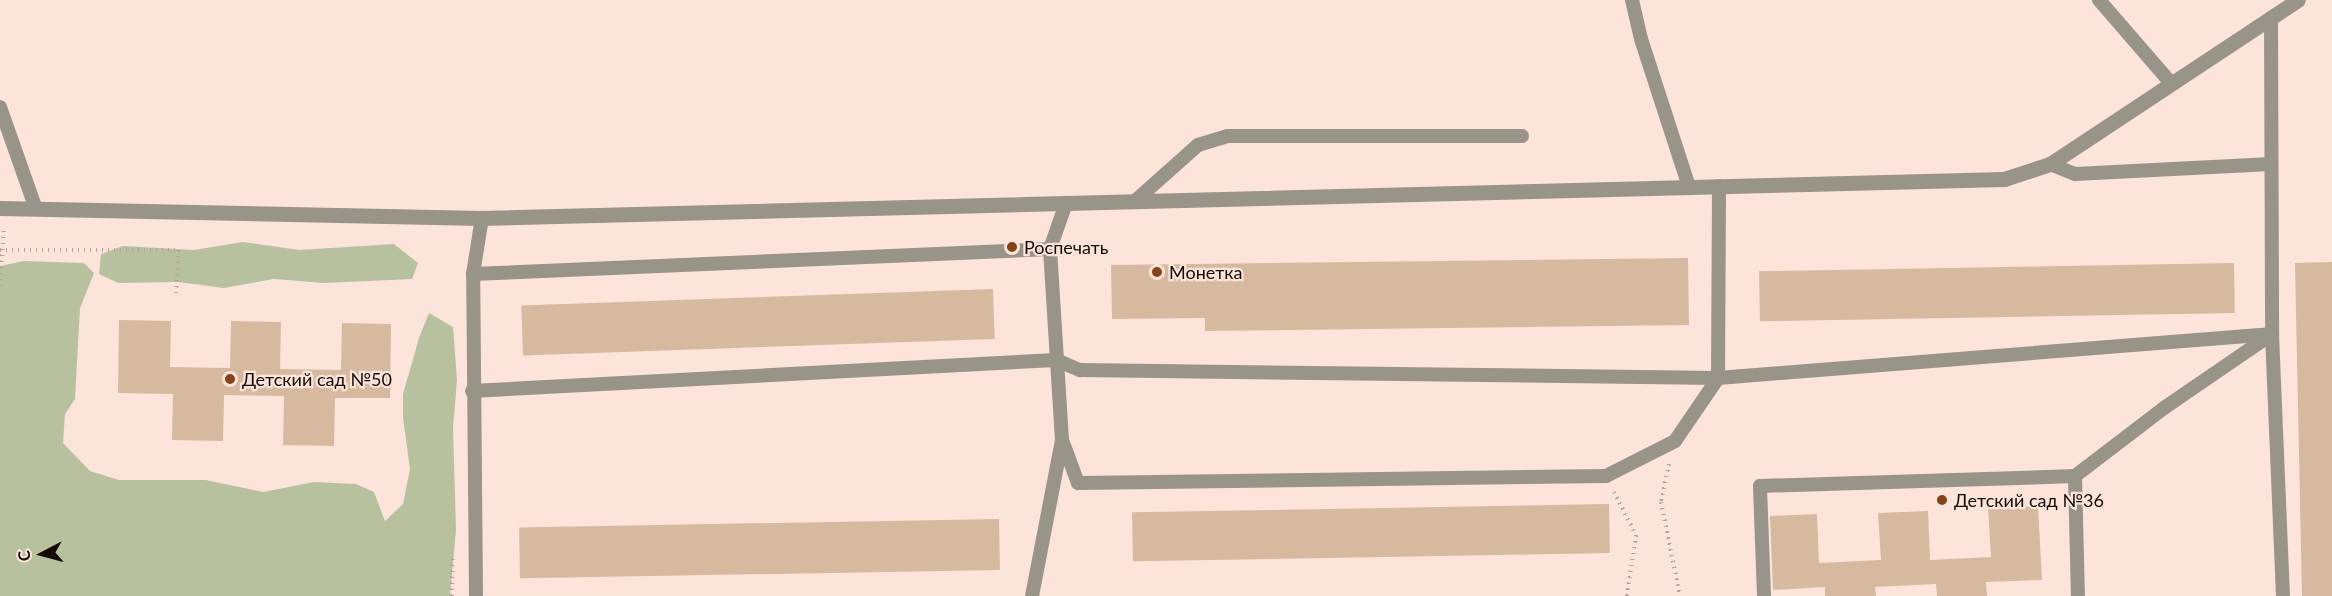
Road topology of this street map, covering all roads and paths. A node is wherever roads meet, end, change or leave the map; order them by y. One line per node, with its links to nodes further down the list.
1 (1632, 0): 11 (lane)
2 (2099, 0): 5 (lane)
3 (2298, 0): 4 (street)
4 (2271, 18): 5 (street); 9 (lane)
5 (2170, 82): 8 (street)
6 (0, 107): 15 (lane)
7 (1522, 136): 12 (lane)
8 (2050, 164): 9 (lane); 10 (street)
9 (2271, 164): 22 (lane)
10 (1719, 186): 11 (street); 24 (lane)
11 (1689, 187): 12 (street)
12 (1134, 202): 13 (street)
13 (1066, 203): 16 (street); 17 (lane)
14 (3, 208): 15 (street); 18 (path)
15 (36, 208): 16 (street)
16 (482, 218): 19 (lane)
17 (1050, 249): 19 (lane); 23 (lane)
18 (1, 250): 20 (path); 21 (path)
19 (473, 274): 25 (lane)
20 (0, 286)
21 (176, 293)
22 (2272, 334): 24 (lane); 29 (lane); 36 (lane)
23 (1056, 360): 24 (lane); 25 (lane); 26 (lane)
24 (1718, 378): 27 (lane)
25 (472, 391): 30 (lane)
26 (1062, 440): 28 (lane); 31 (lane)
27 (1675, 441): 28 (lane); 33 (path)
28 (1606, 476): 32 (path)
29 (2075, 476): 34 (lane); 35 (lane)
30 (476, 596)
31 (1032, 596)
32 (1628, 596)
33 (1680, 596)
34 (1764, 596)
35 (2078, 596)
36 (2283, 596)

